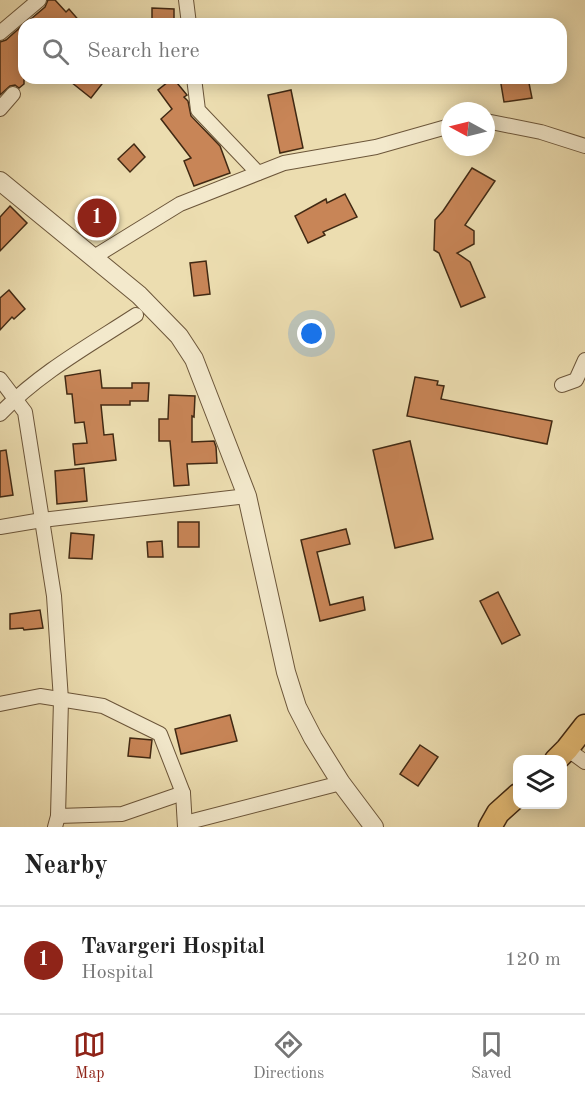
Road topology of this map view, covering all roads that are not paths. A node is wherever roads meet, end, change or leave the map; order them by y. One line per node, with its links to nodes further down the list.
1 (39, 0): 4 (street)
2 (186, 0): 3 (street)
3 (188, 18)
4 (0, 33)
5 (195, 84): 11 (street)
6 (13, 94): 7 (street)
7 (0, 109)
8 (495, 123): 10 (street)
9 (441, 129): 11 (street)
10 (585, 146)
11 (258, 173): 13 (street)
12 (0, 181): 13 (street)
13 (94, 257): 20 (street)
14 (136, 315): 18 (street)
15 (585, 360): 17 (street)
16 (0, 379): 18 (street)
17 (562, 386)
18 (15, 398): 19 (street); 21 (street)
19 (0, 414)
20 (247, 496): 21 (street); 27 (street)
21 (42, 520): 22 (street); 23 (street)
22 (0, 527)
23 (61, 700): 24 (street); 28 (street); 30 (street)
24 (0, 704)
25 (585, 726): 26 (main road)
26 (569, 757)
27 (341, 783): 31 (street); 32 (street)
28 (183, 793): 30 (street); 31 (street)
29 (513, 800): 33 (main road)
30 (57, 822)
31 (185, 825)
32 (374, 827)
33 (490, 827)

